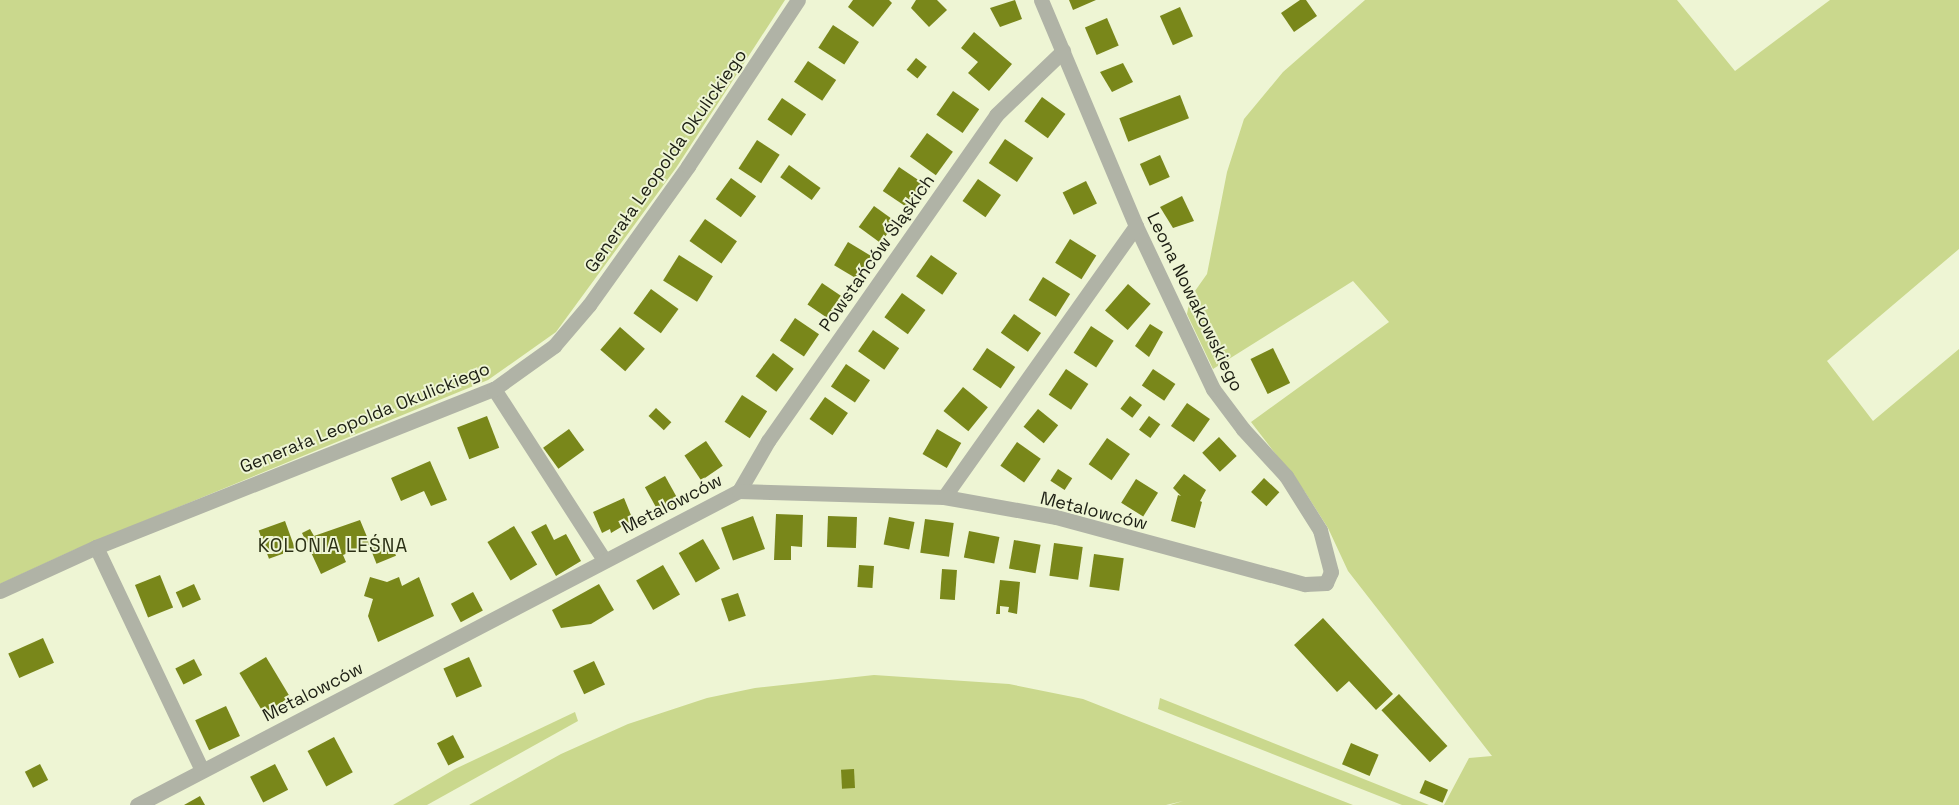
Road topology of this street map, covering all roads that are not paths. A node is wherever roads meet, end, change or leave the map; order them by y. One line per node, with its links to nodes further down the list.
1 (798, 0): 5 (street, Generała Leopolda Okulickiego)
2 (1041, 0): 3 (street, Leona Nowakowskiego)
3 (1063, 51): 4 (street, Leona Nowakowskiego); 6 (street, Powstańców Śląskich)
4 (1136, 226): 7 (street); 10 (street, Leona Nowakowskiego)
5 (494, 389): 8 (street, Generała Leopolda Okulickiego); 9 (street)
6 (739, 491): 7 (street, Metalowców); 9 (street, Metalowców)
7 (944, 497): 10 (street, Metalowców)
8 (96, 547): 11 (street, Generała Leopolda Okulickiego); 12 (street)
9 (604, 560): 12 (street, Metalowców)
10 (1306, 584)
11 (0, 591)
12 (202, 770): 13 (street, Metalowców)
13 (137, 805)

